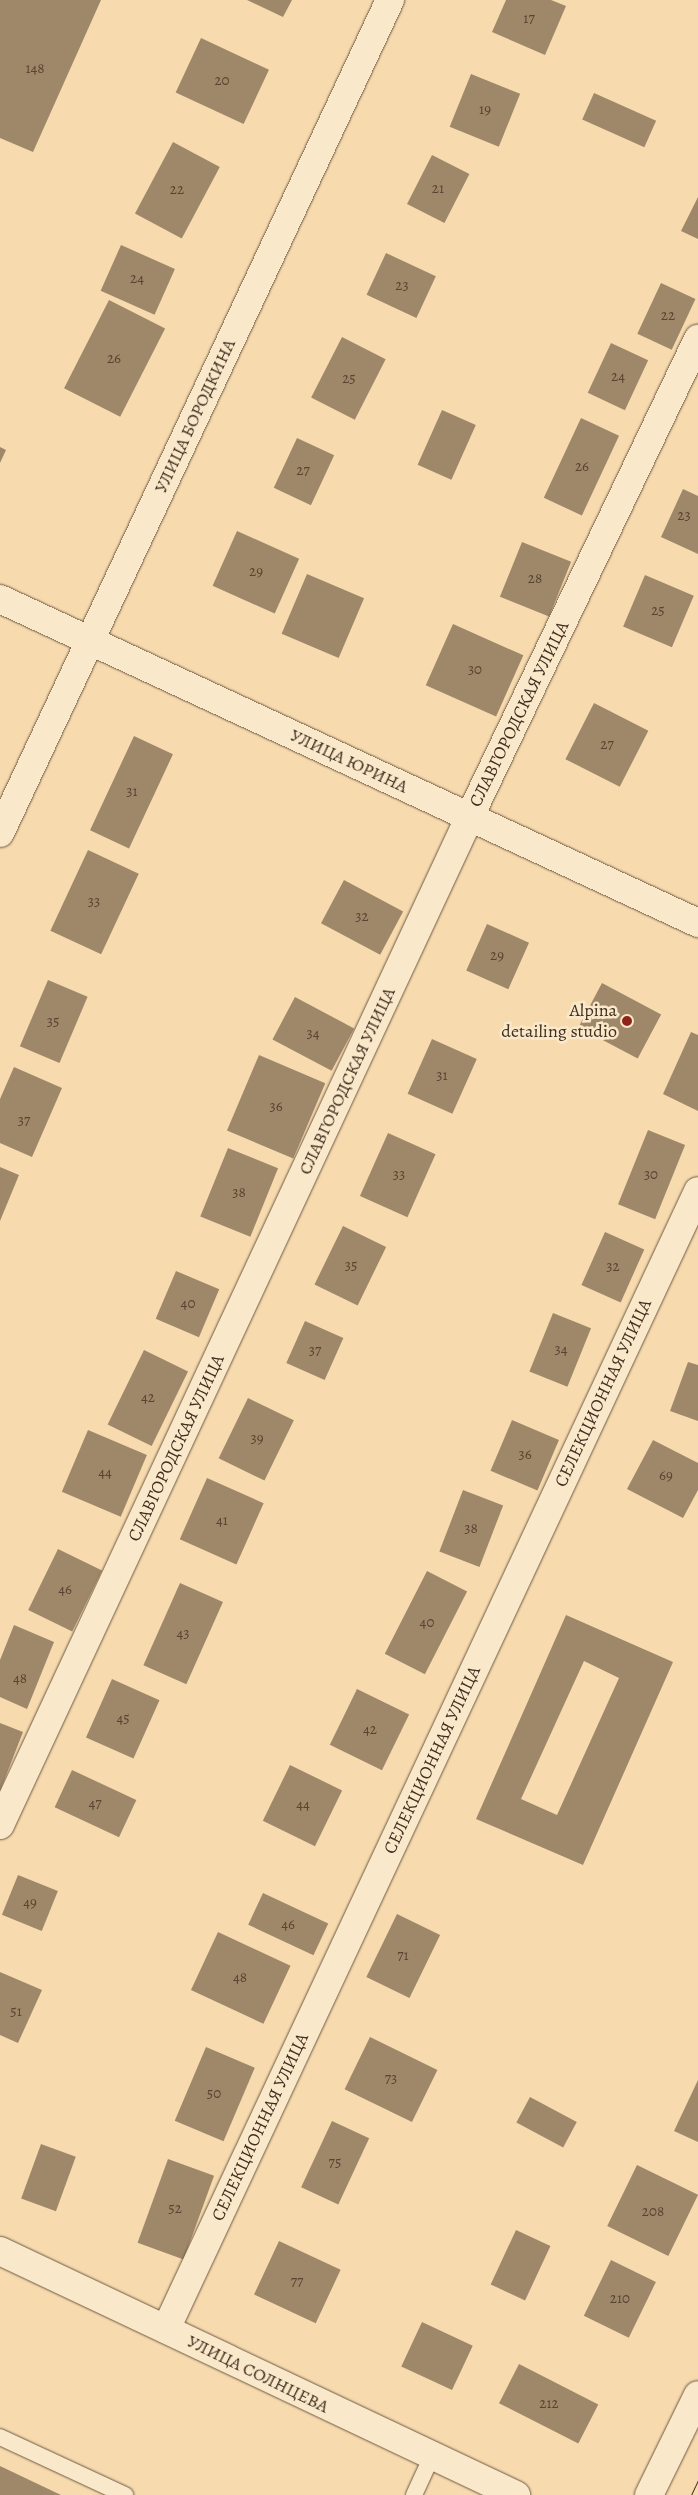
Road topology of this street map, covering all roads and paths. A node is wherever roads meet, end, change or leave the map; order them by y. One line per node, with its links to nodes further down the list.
1 (390, 0): 4 (street, УЛИЦА БОРОДКИНА)
2 (698, 339): 5 (street, СЛАВГОРОДСКАЯ УЛИЦА)
3 (0, 599): 4 (street, УЛИЦА ЮРИНА)
4 (89, 641): 5 (street, УЛИЦА ЮРИНА); 6 (street, УЛИЦА БОРОДКИНА)
5 (470, 816): 7 (street, УЛИЦА ЮРИНА); 9 (street, СЛАВГОРОДСКАЯ УЛИЦА)
6 (0, 832)
7 (698, 923)
8 (698, 1191): 11 (street, СЕЛЕКЦИОННАЯ УЛИЦА)
9 (0, 1825)
10 (0, 2251): 11 (street, УЛИЦА СОЛНЦЕВА)
11 (166, 2329): 14 (street, УЛИЦА СОЛНЦЕВА)
12 (698, 2395): 18 (street)
13 (0, 2437): 15 (lane)
14 (431, 2458): 16 (lane); 17 (street, УЛИЦА СОЛНЦЕВА)
15 (125, 2495)
16 (414, 2495)
17 (516, 2495)
18 (649, 2495)

